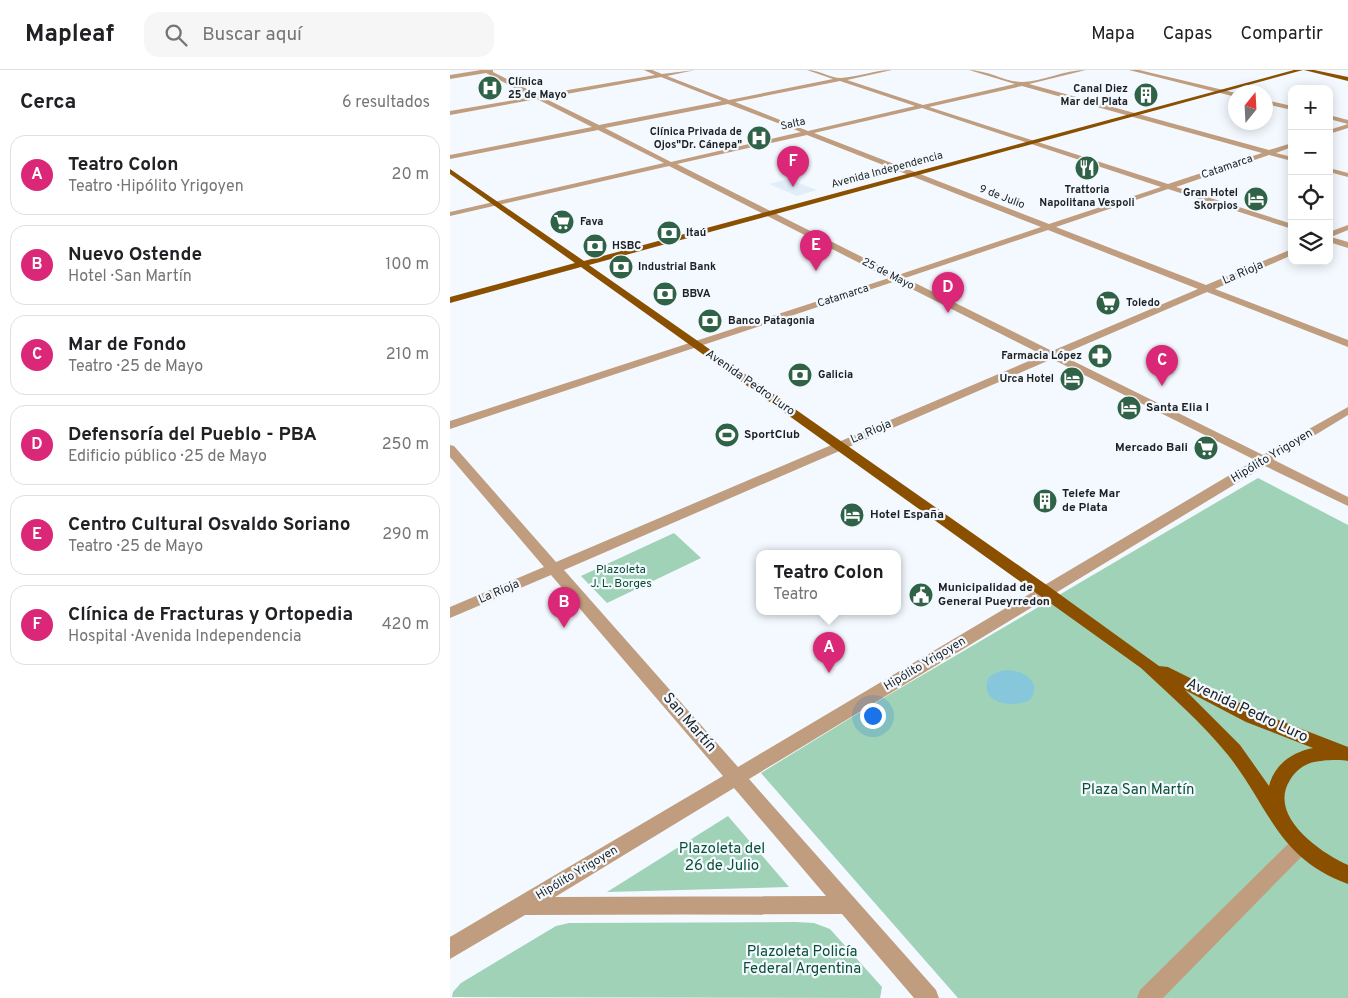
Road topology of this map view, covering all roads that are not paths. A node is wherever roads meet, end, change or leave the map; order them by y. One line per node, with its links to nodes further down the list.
1 (495, 70): 11 (street)
2 (647, 70): 12 (street, 9 de Julio)
3 (692, 70): 12 (street)
4 (810, 70): 15 (street)
5 (889, 70): 15 (street)
6 (972, 70): 16 (street)
7 (1083, 70): 16 (street, Salta)
8 (1132, 70): 17 (street)
9 (1300, 70): 17 (main road, Avenida Independencia)
10 (1307, 70): 14 (main road)
11 (485, 71): 13 (street); 19 (street, 25 de Mayo)
12 (661, 76): 19 (street); 20 (street, 9 de Julio)
13 (450, 77)
14 (1348, 79)
15 (840, 80): 20 (street); 22 (street)
16 (1022, 84): 22 (street, Salta); 25 (street)
17 (1221, 91): 18 (street); 25 (main road, Avenida Independencia)
18 (1228, 93)
19 (538, 98): 24 (street); 29 (street, 25 de Mayo)
20 (728, 102): 29 (street); 31 (street, 9 de Julio)
21 (1273, 104): 23 (street)
22 (922, 106): 31 (street, Salta); 32 (street)
23 (1288, 107)
24 (450, 113)
25 (1132, 115): 32 (main road, Avenida Independencia); 34 (street)
26 (1333, 118): 27 (street)
27 (1348, 122)
28 (1348, 126): 30 (street)
29 (599, 128): 35 (street); 37 (street, 25 de Mayo)
30 (1333, 131)
31 (807, 133): 37 (street, Salta); 40 (street, 9 de Julio)
32 (1032, 142): 40 (main road, Avenida Independencia); 42 (street)
33 (1288, 146): 34 (street, Catamarca)
34 (1268, 153): 36 (street); 42 (street, Catamarca)
35 (450, 157)
36 (1288, 158)
37 (671, 164): 43 (street, Salta); 45 (street, 25 de Mayo)
38 (450, 171): 43 (main road, Avenida Pedro Luro)
39 (1333, 171): 41 (street)
40 (913, 174): 45 (main road, Avenida Independencia); 47 (street, 9 de Julio)
41 (1348, 175)
42 (1168, 186): 46 (street); 47 (street, Catamarca)
43 (496, 204): 44 (street, Salta); 53 (main road, Avenida Pedro Luro)
44 (450, 214)
45 (769, 214): 53 (main road, Avenida Independencia); 54 (street, 25 de Mayo)
46 (1288, 226)
47 (1048, 227): 54 (street, Catamarca); 55 (street, 9 de Julio)
48 (1348, 227): 49 (street)
49 (1333, 235)
50 (1333, 239): 51 (street)
51 (1348, 245)
52 (1288, 254): 55 (street, La Rioja)
53 (582, 264): 56 (main road, Avenida Independencia); 58 (main road, Avenida Pedro Luro)
54 (897, 278): 58 (street, Catamarca); 59 (street, 25 de Mayo)
55 (1206, 288): 57 (street, 9 de Julio); 59 (street, La Rioja)
56 (450, 300)
57 (1348, 344)
58 (695, 345): 61 (street, Catamarca); 62 (main road, Avenida Pedro Luro)
59 (1051, 355): 62 (street, La Rioja); 64 (street, 25 de Mayo)
60 (1348, 410): 64 (street, Hipólito Yrigoyen)
61 (450, 425)
62 (840, 446): 66 (street, La Rioja); 67 (main road, Avenida Pedro Luro)
63 (450, 449): 66 (street, San Martín)
64 (1265, 460): 65 (street, 25 de Mayo); 67 (street, Hipólito Yrigoyen)
65 (1348, 502)
66 (556, 568): 68 (street, La Rioja); 71 (street, San Martín)
67 (1046, 591): 69 (main road, Avenida Pedro Luro); 71 (street, Hipólito Yrigoyen)
68 (450, 613)
69 (1147, 664): 70 (main road, Avenida Pedro Luro); 72 (main road, Avenida Pedro Luro)
70 (1348, 755): 72 (main road)
71 (736, 777): 75 (street, San Martín); 76 (street, Hipólito Yrigoyen)
72 (1282, 822): 73 (main road, Avenida Pedro Luro)
73 (1300, 845): 74 (main road, Avenida Pedro Luro); 79 (street)
74 (1348, 875)
75 (846, 904): 76 (street); 78 (street, San Martín)
76 (522, 906): 77 (street, Hipólito Yrigoyen)
77 (450, 949)
78 (928, 998)
79 (1148, 998)

